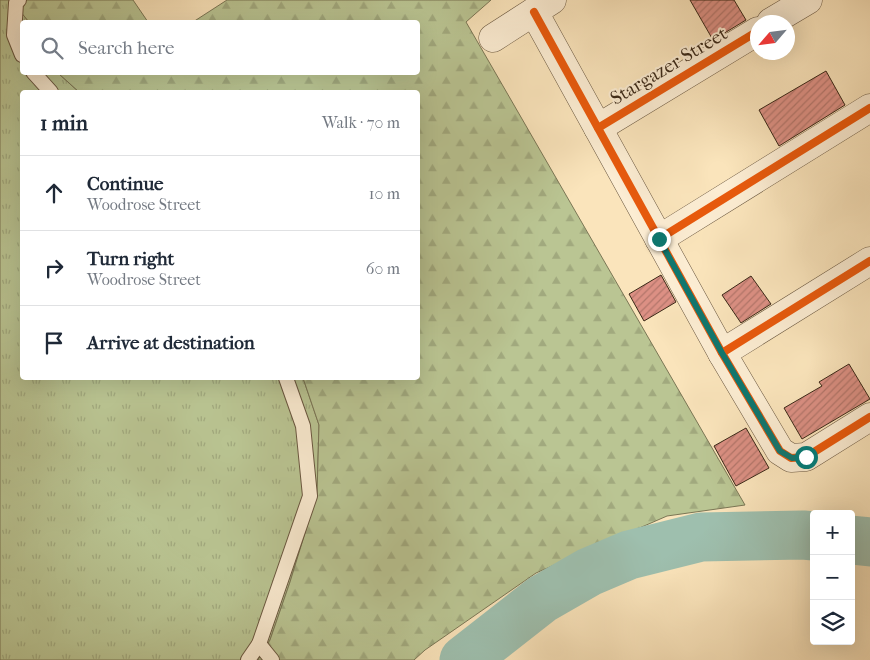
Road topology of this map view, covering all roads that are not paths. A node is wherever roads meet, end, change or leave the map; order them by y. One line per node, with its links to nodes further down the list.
1 (18, 0): 7 (lane)
2 (808, 0): 4 (street)
3 (543, 6): 6 (street); 11 (street)
4 (783, 15)
5 (750, 36): 11 (street, Stargazer Street)
6 (493, 38)
7 (20, 50)
8 (36, 75): 9 (lane)
9 (49, 90)
10 (870, 108): 12 (street)
11 (598, 128): 12 (street)
12 (659, 239): 14 (street)
13 (870, 262): 14 (street)
14 (722, 353): 16 (street)
15 (287, 380): 17 (lane)
16 (870, 417)
17 (259, 644): 18 (lane); 19 (lane)
18 (248, 660)
19 (272, 660)

